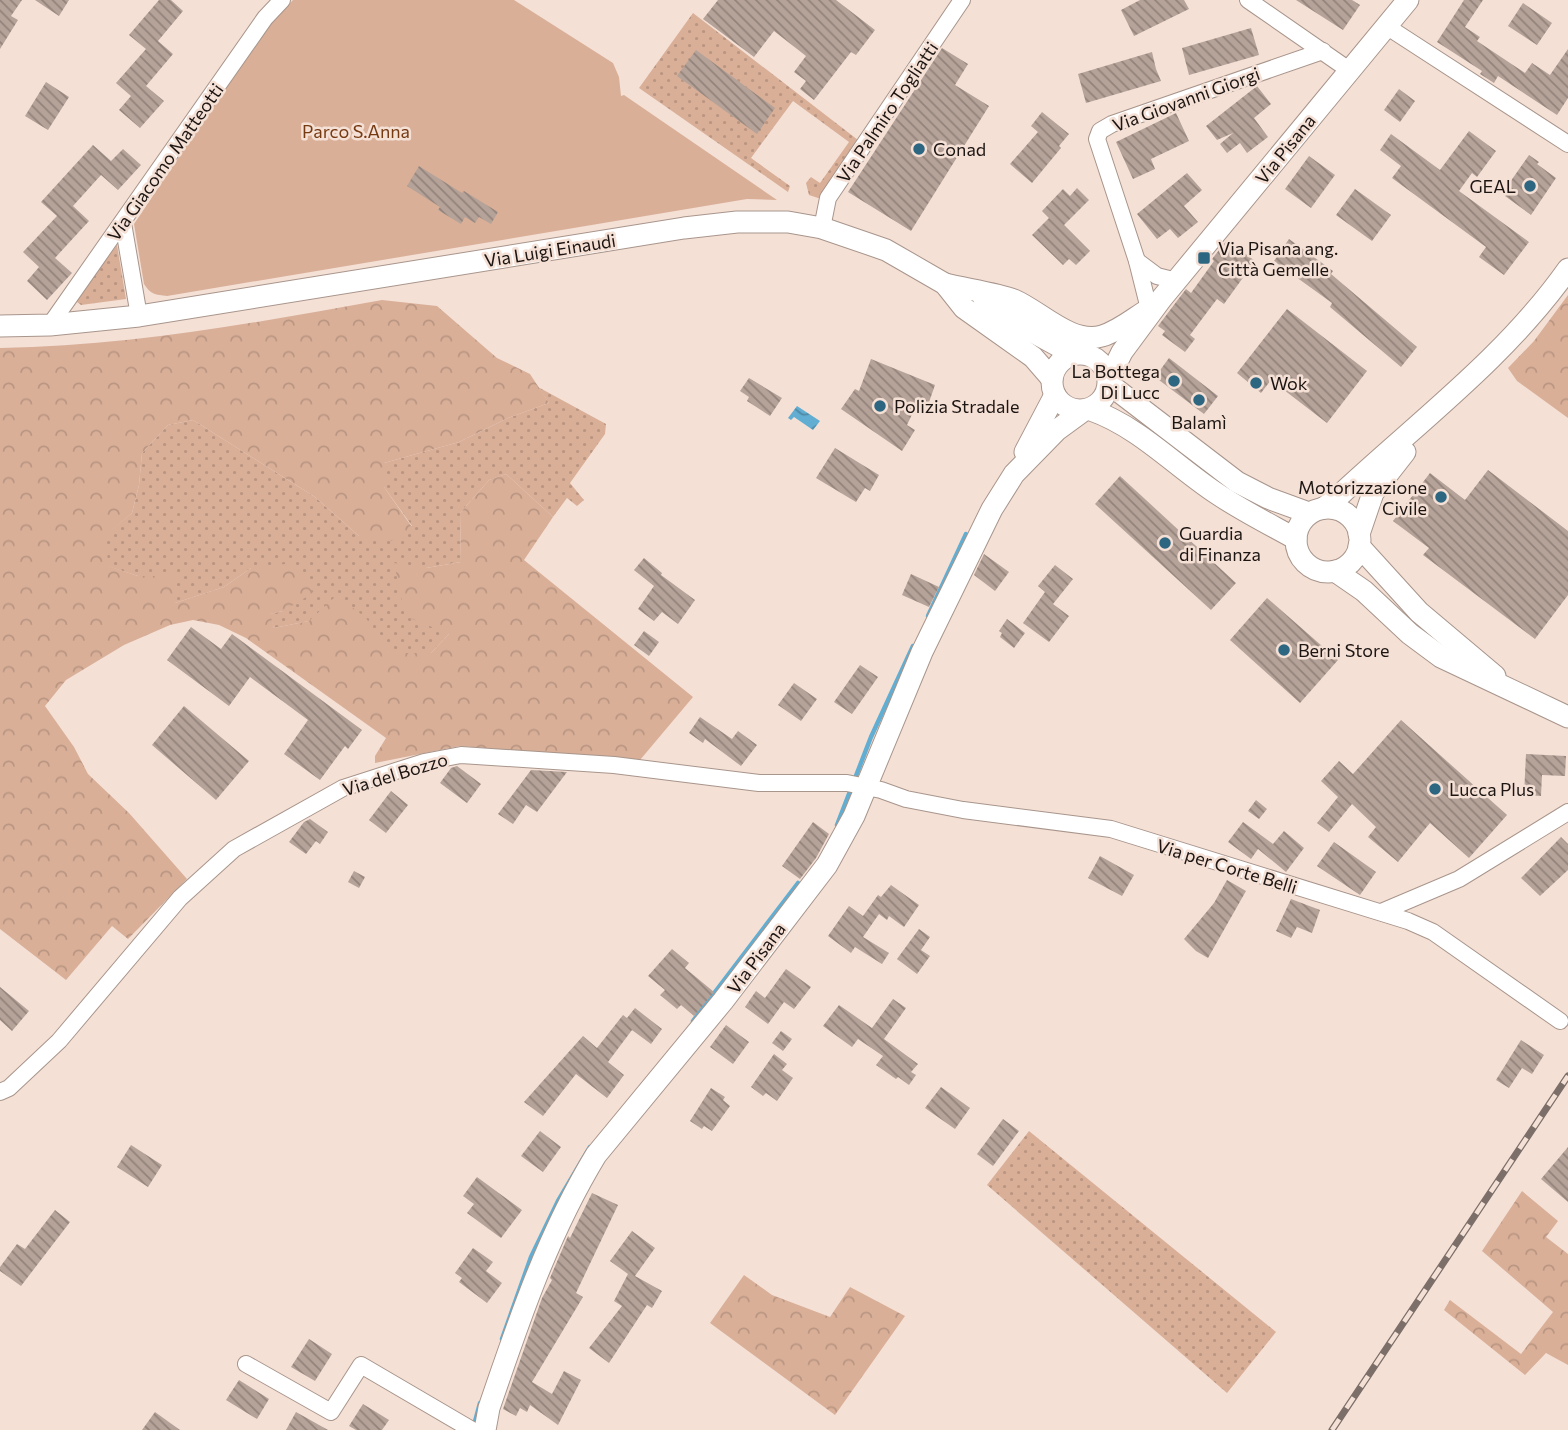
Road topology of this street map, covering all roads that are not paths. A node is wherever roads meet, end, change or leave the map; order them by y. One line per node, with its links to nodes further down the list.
1 (282, 0): 9 (street, Via Giacomo Matteotti)
2 (962, 0): 10 (street, Via Palmiro Togliatti)
3 (1248, 0): 6 (street)
4 (1403, 2): 5 (main road, Via Pisana)
5 (1386, 26): 7 (main road, Via Pisana); 8 (street)
6 (1322, 51): 7 (street); 11 (street, Via Giovanni Giorgi)
7 (1349, 70): 13 (main road, Via Pisana)
8 (1568, 144)
9 (123, 223): 17 (street); 18 (street, Via Giacomo Matteotti)
10 (821, 228): 14 (main road, Via Luigi Einaudi); 17 (main road, Via Luigi Einaudi)
11 (1137, 261): 13 (street); 16 (street, Via Giovanni Giorgi)
12 (1568, 269): 23 (main road)
13 (1177, 281): 16 (main road, Via Pisana)
14 (945, 284): 15 (main road); 22 (main road, Via Luigi Einaudi)
15 (975, 292): 16 (main road); 20 (main road)
16 (1156, 303): 20 (main road, Via Pisana); 21 (main road, Via Pisana)
17 (139, 316): 18 (main road, Via Luigi Einaudi)
18 (50, 325): 19 (main road, Via Luigi Einaudi)
19 (0, 326)
20 (1080, 354): 21 (main road); 22 (main road, Via Pisana)
21 (1109, 381): 24 (main road, Via Pisana); 28 (main road)
22 (1053, 387): 24 (main road); 27 (main road, Via Pisana)
23 (1455, 391): 28 (main road); 30 (main road)
24 (1087, 410): 25 (main road); 26 (main road, Via Pisana)
25 (1146, 440): 26 (main road); 29 (main road)
26 (1034, 456): 27 (main road, Via Pisana)
27 (1014, 474): 34 (main road, Via Pisana)
28 (1317, 510): 29 (main road); 30 (main road)
29 (1296, 539): 31 (main road)
30 (1359, 540): 31 (main road); 32 (main road)
31 (1335, 571): 32 (main road)
32 (1506, 687): 33 (main road)
33 (1568, 718)
34 (857, 785): 36 (street, Via per Corte Belli); 38 (street, Via del Bozzo); 41 (main road, Via Pisana)
35 (1568, 812): 36 (street)
36 (1381, 912): 37 (street, Via per Corte Belli)
37 (1560, 1021)
38 (0, 1092)
39 (246, 1364): 40 (street)
40 (472, 1430)
41 (485, 1430)

